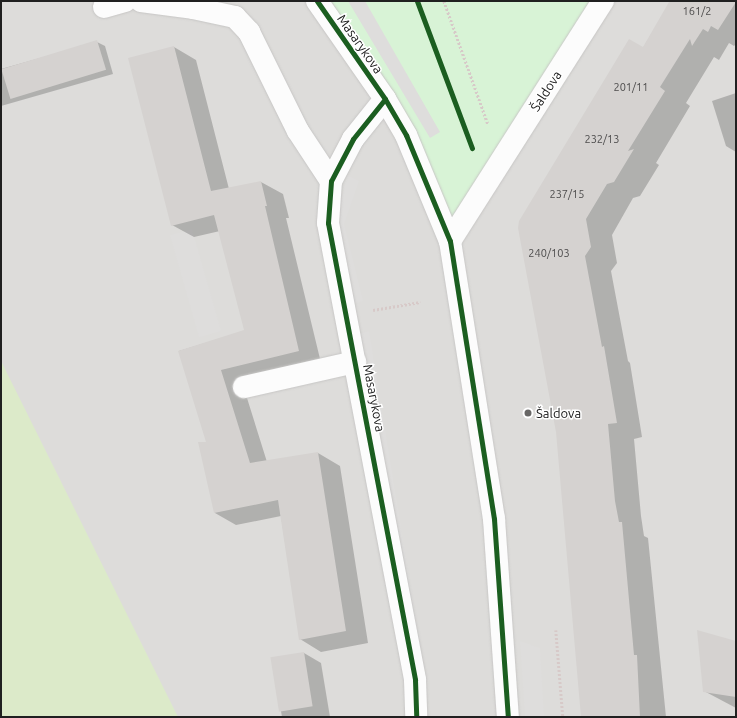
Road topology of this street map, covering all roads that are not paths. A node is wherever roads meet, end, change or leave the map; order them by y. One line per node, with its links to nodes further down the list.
1 (125, 1): 5 (street)
2 (141, 1): 7 (street)
3 (317, 1): 6 (street, Masarykova)
4 (604, 1): 8 (street, Šaldova)
5 (104, 7)
6 (385, 99): 7 (street, Masarykova); 8 (street, Masarykova)
7 (332, 181): 9 (street, Masarykova)
8 (450, 241): 12 (street, Masarykova)
9 (355, 362): 10 (street); 11 (street, Masarykova)
10 (244, 387)
11 (416, 717)
12 (508, 717)

